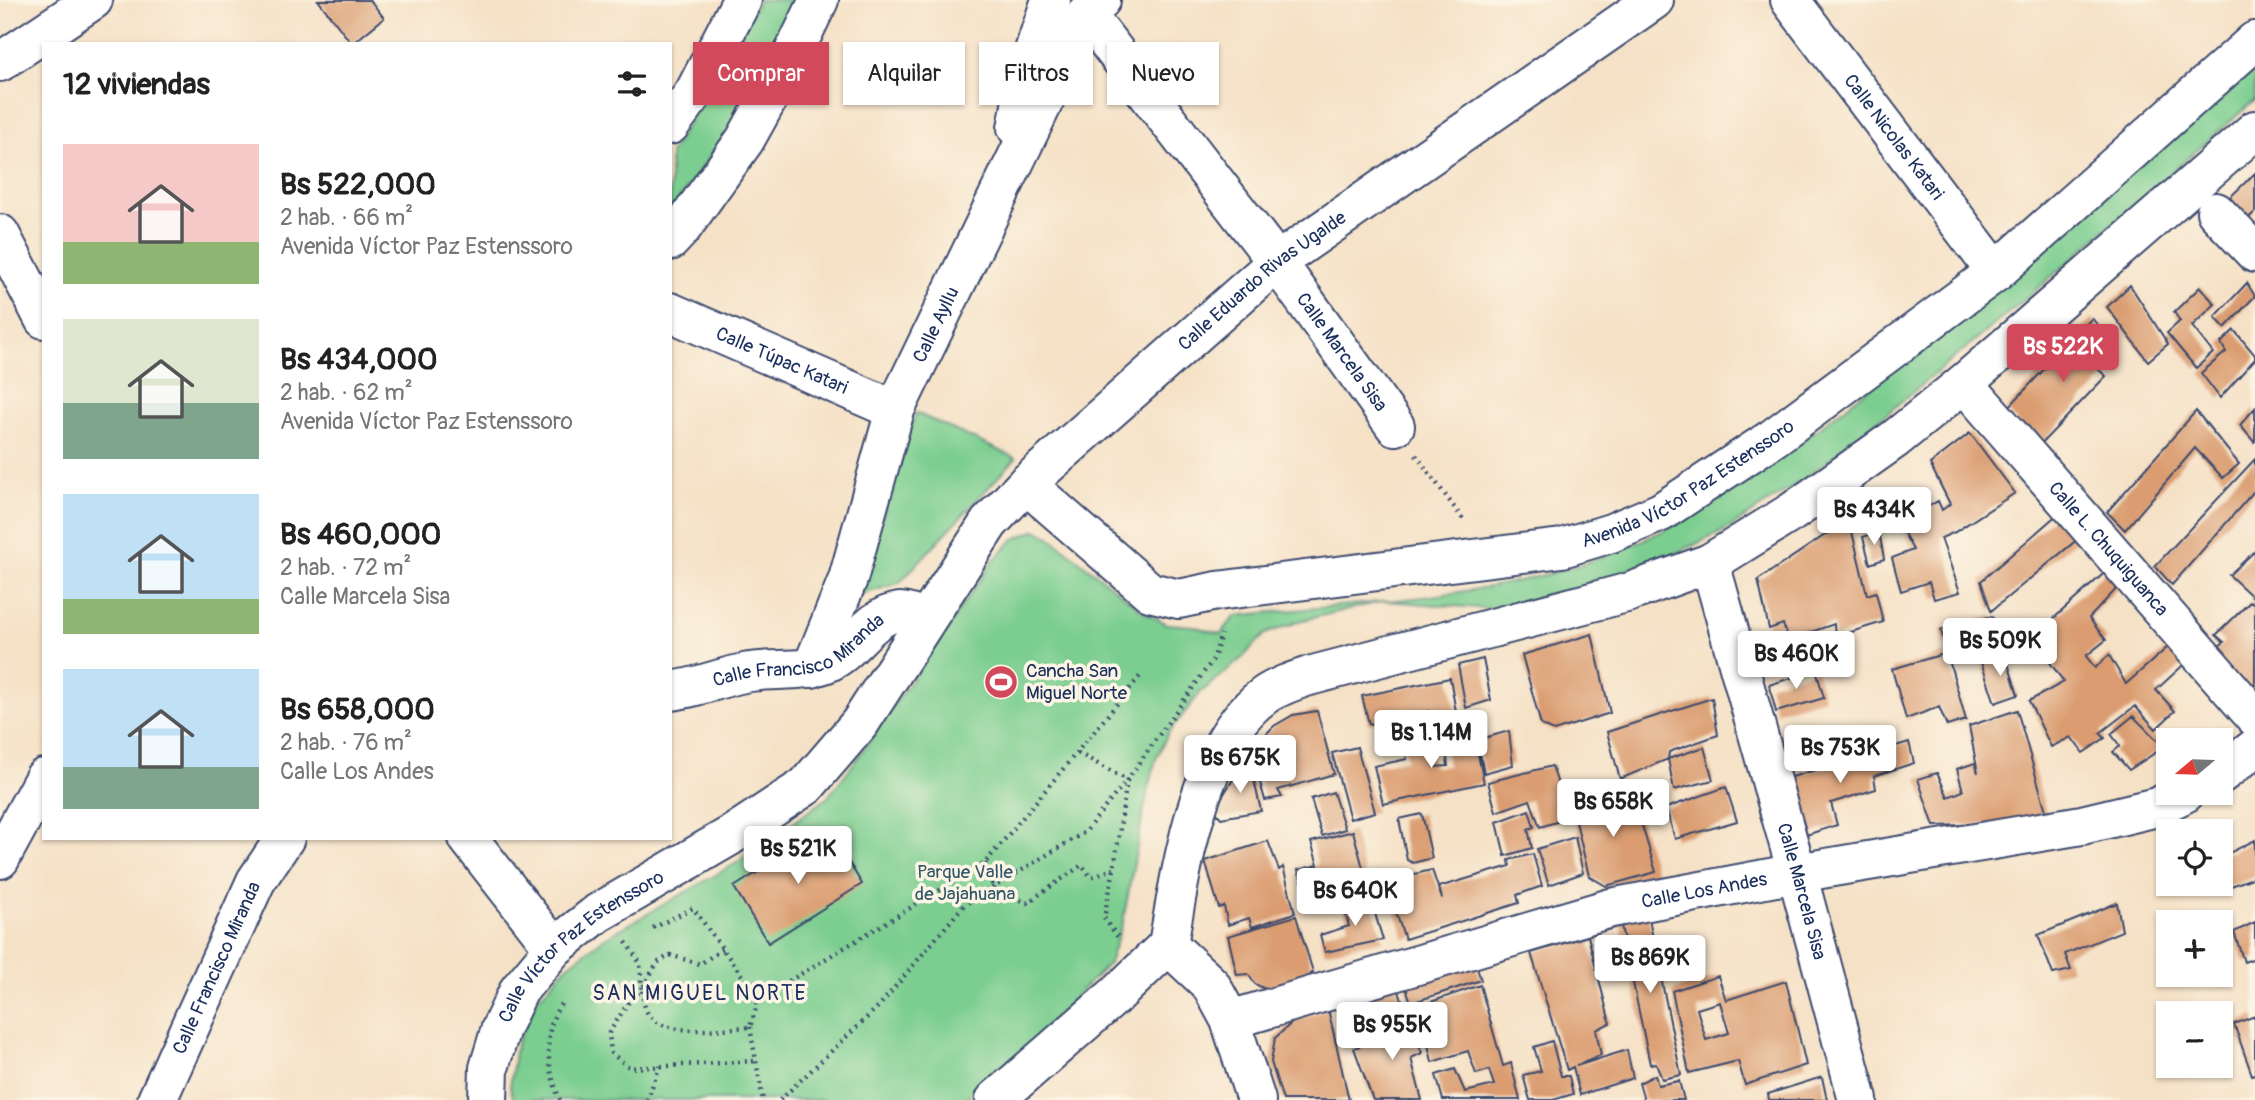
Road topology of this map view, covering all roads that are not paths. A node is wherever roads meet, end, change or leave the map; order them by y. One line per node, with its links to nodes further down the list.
1 (93, 0): 9 (street)
2 (742, 0): 10 (street)
3 (819, 0): 15 (street)
4 (1051, 0): 12 (street)
5 (1654, 0): 17 (street, Calle Eduardo Rivas Ugalde)
6 (1790, 0): 18 (street, Calle Nicolas Katari)
7 (1093, 7): 12 (street, Calle Ayllu); 17 (street, Calle Marcela Sisa)
8 (2255, 41): 18 (street, Avenida Víctor Paz Estenssoro)
9 (0, 62)
10 (672, 122)
11 (2255, 130): 21 (street)
12 (1008, 178): 22 (street, Calle Ayllu)
13 (2216, 212): 16 (street)
14 (0, 234): 20 (street)
15 (672, 239)
16 (2255, 253)
17 (1277, 262): 23 (street, Calle Marcela Sisa); 24 (street, Calle Eduardo Rivas Ugalde)
18 (1996, 272): 24 (street, Avenida Víctor Paz Estenssoro)
19 (672, 313): 22 (street, Calle Túpac Katari)
20 (42, 314)
21 (1964, 383): 25 (street); 29 (street, Calle L. Chuquiguanca)
22 (895, 410): 27 (street, Calle Ayllu)
23 (1395, 426)
24 (1027, 485): 26 (street, Calle Eduardo Rivas Ugalde)
25 (1710, 563): 37 (street, Calle Marcela Sisa); 39 (street)
26 (924, 620): 27 (street, Calle Francisco Miranda); 38 (street, Calle Víctor Paz Estenssoro)
27 (812, 668): 28 (street, Calle Francisco Miranda)
28 (672, 691)
29 (2255, 716)
30 (2255, 748): 31 (street)
31 (2233, 765)
32 (42, 782): 36 (street)
33 (2161, 805): 37 (street, Calle Los Andes)
34 (284, 840): 41 (street, Calle Francisco Miranda)
35 (470, 840): 38 (street)
36 (0, 859)
37 (1797, 873): 40 (street, Calle Los Andes); 45 (street, Calle Marcela Sisa)
38 (554, 948): 42 (street, Calle Víctor Paz Estenssoro)
39 (1155, 958): 40 (street); 43 (street)
40 (1230, 1020): 44 (street)
41 (157, 1100)
42 (488, 1100)
43 (995, 1100)
44 (1256, 1100)
45 (1858, 1100)

